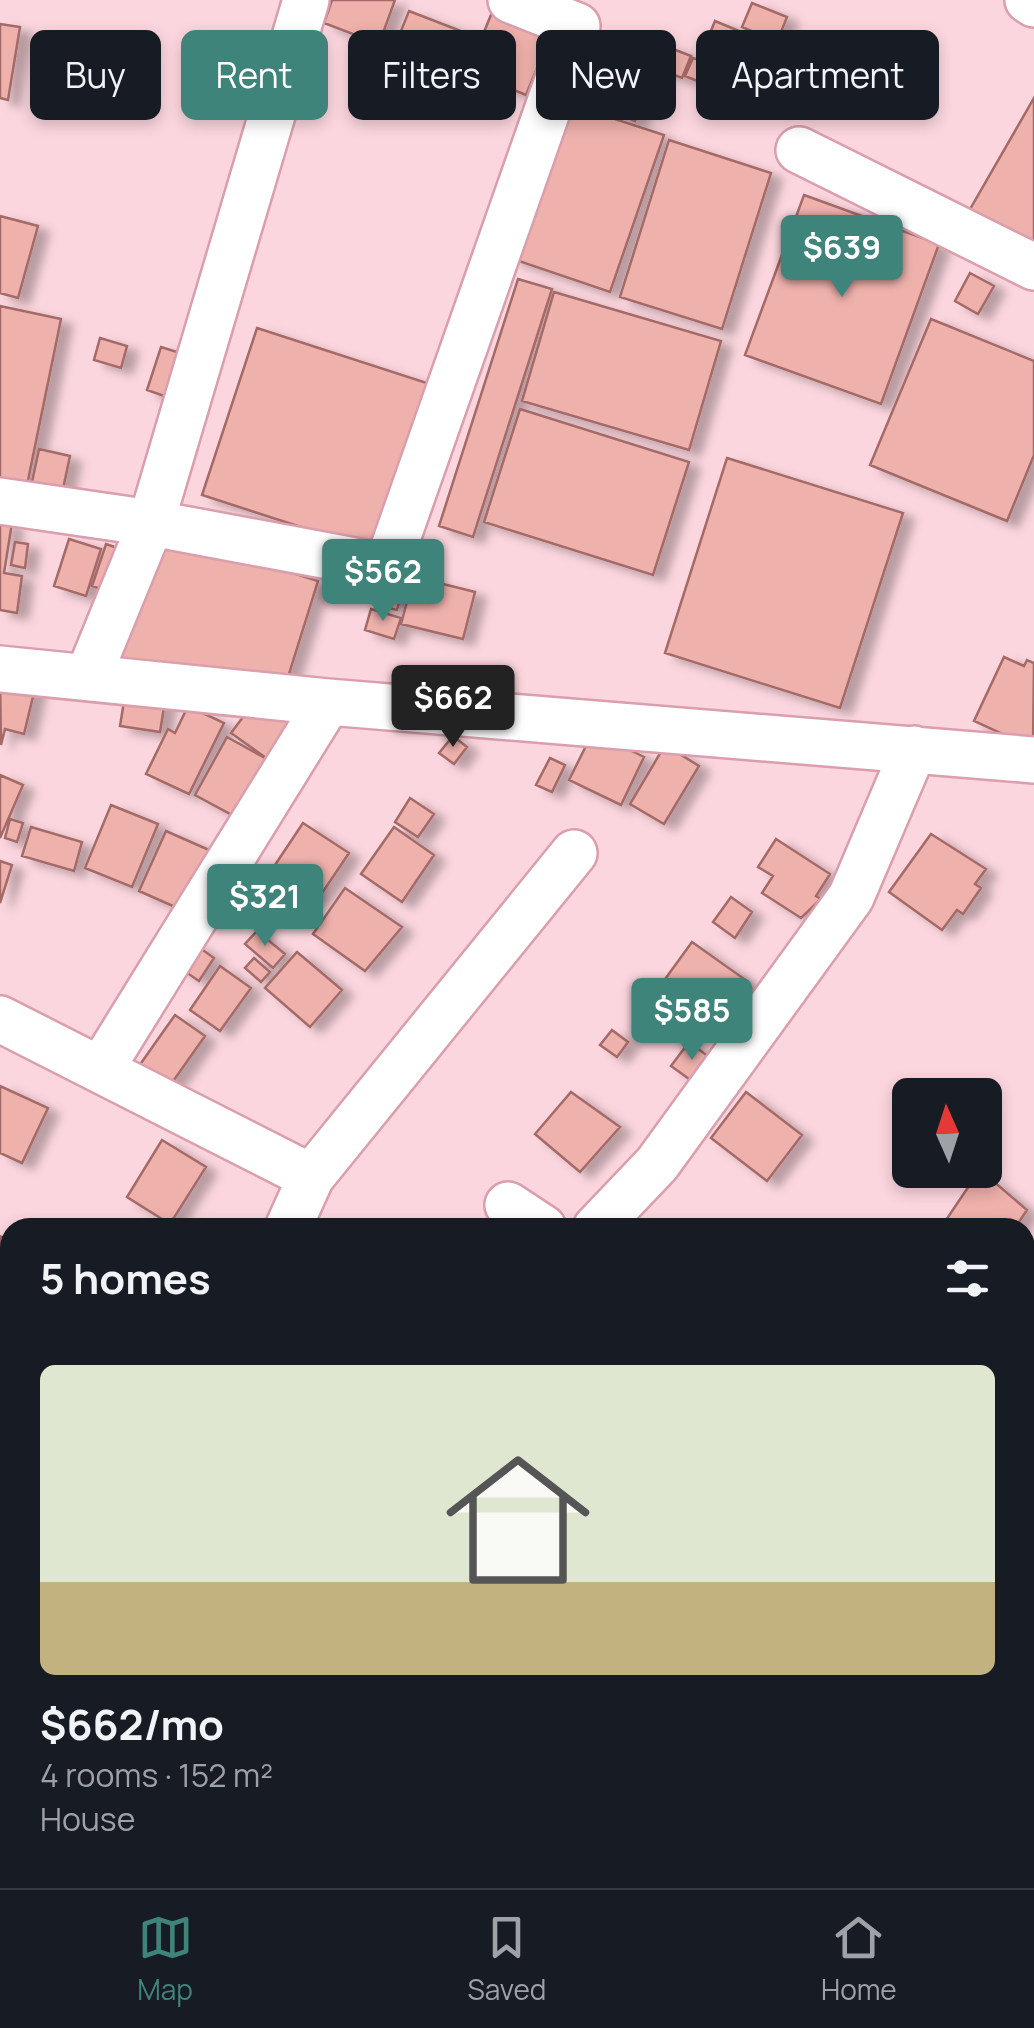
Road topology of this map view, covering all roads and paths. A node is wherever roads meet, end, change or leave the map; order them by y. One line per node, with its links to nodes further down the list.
1 (306, 0): 6 (street)
2 (512, 0): 6 (street)
3 (799, 150): 4 (street)
4 (1034, 267)
5 (0, 502): 6 (street)
6 (151, 523): 8 (street)
7 (0, 669): 8 (street)
8 (88, 677): 9 (street)
9 (328, 702): 10 (street); 14 (street)
10 (914, 750): 11 (street); 17 (street)
11 (1034, 760)
12 (574, 853): 15 (street)
13 (0, 1019): 14 (street)
14 (102, 1067): 15 (street)
15 (311, 1177): 16 (street)
16 (293, 1218)
17 (606, 1218)

